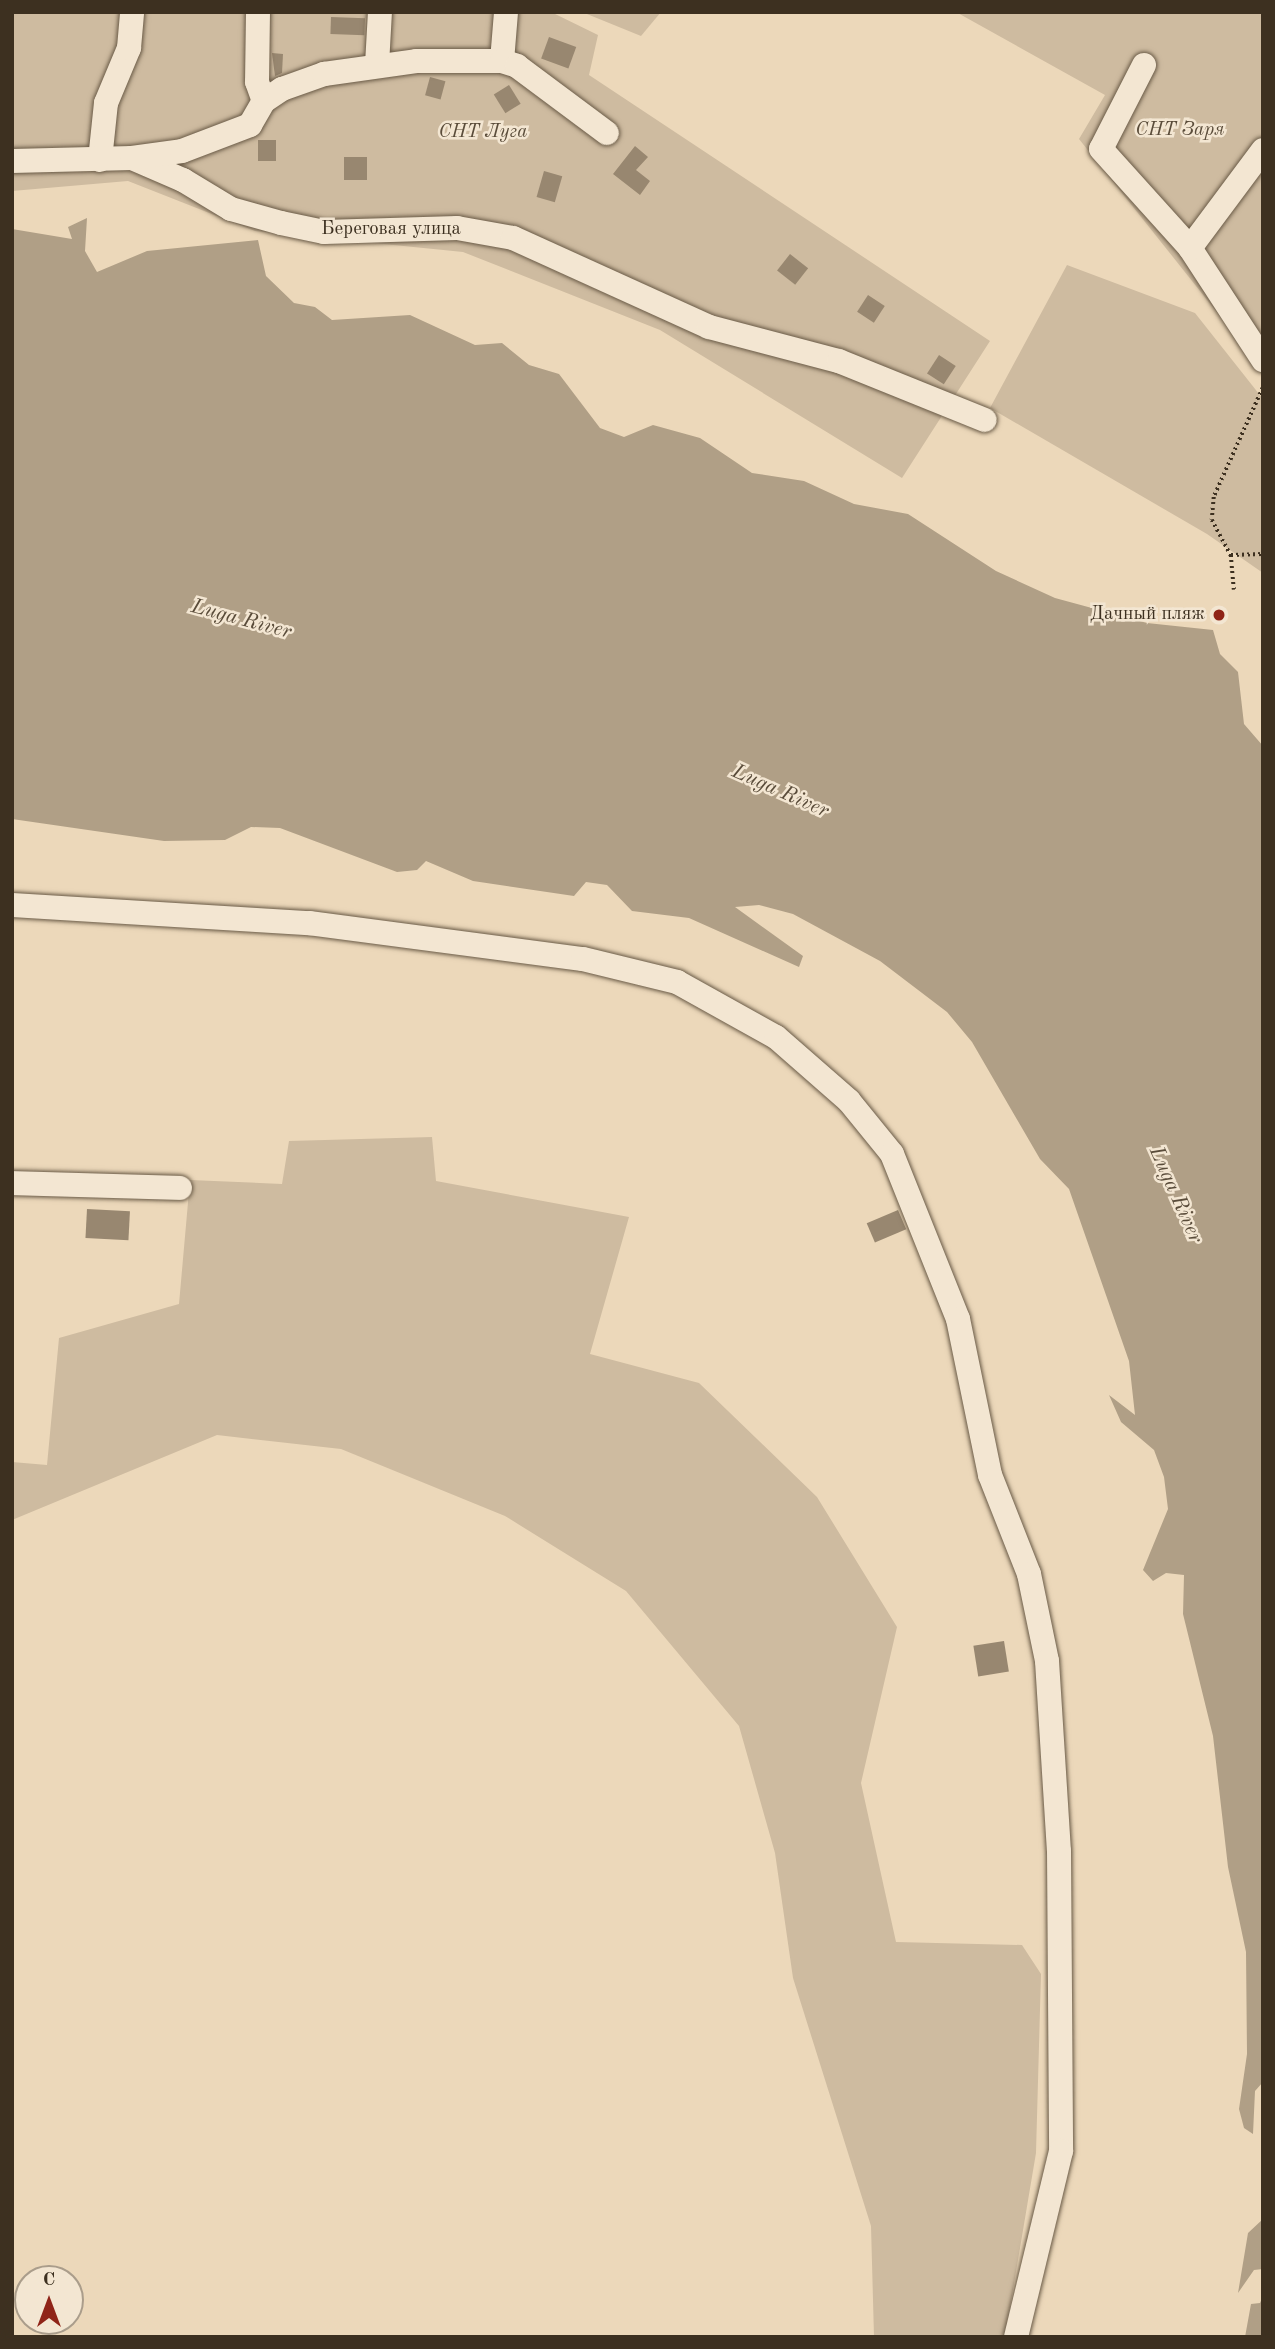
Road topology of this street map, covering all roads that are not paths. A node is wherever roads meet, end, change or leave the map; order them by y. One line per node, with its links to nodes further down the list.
1 (132, 12): 12 (street)
2 (258, 12): 8 (street)
3 (380, 12): 6 (street)
4 (506, 12): 5 (street)
5 (502, 61): 6 (street); 9 (street)
6 (377, 65): 8 (street)
7 (1144, 65): 14 (street)
8 (264, 101): 11 (street)
9 (607, 133)
10 (1263, 150): 14 (street)
11 (132, 158): 12 (street); 16 (street, Береговая улица)
12 (100, 160): 13 (street)
13 (12, 161)
14 (1190, 248): 15 (street)
15 (1262, 356)
16 (985, 420)
17 (12, 905): 20 (street)
18 (12, 1183): 19 (street)
19 (180, 1188)
20 (1016, 2337)

